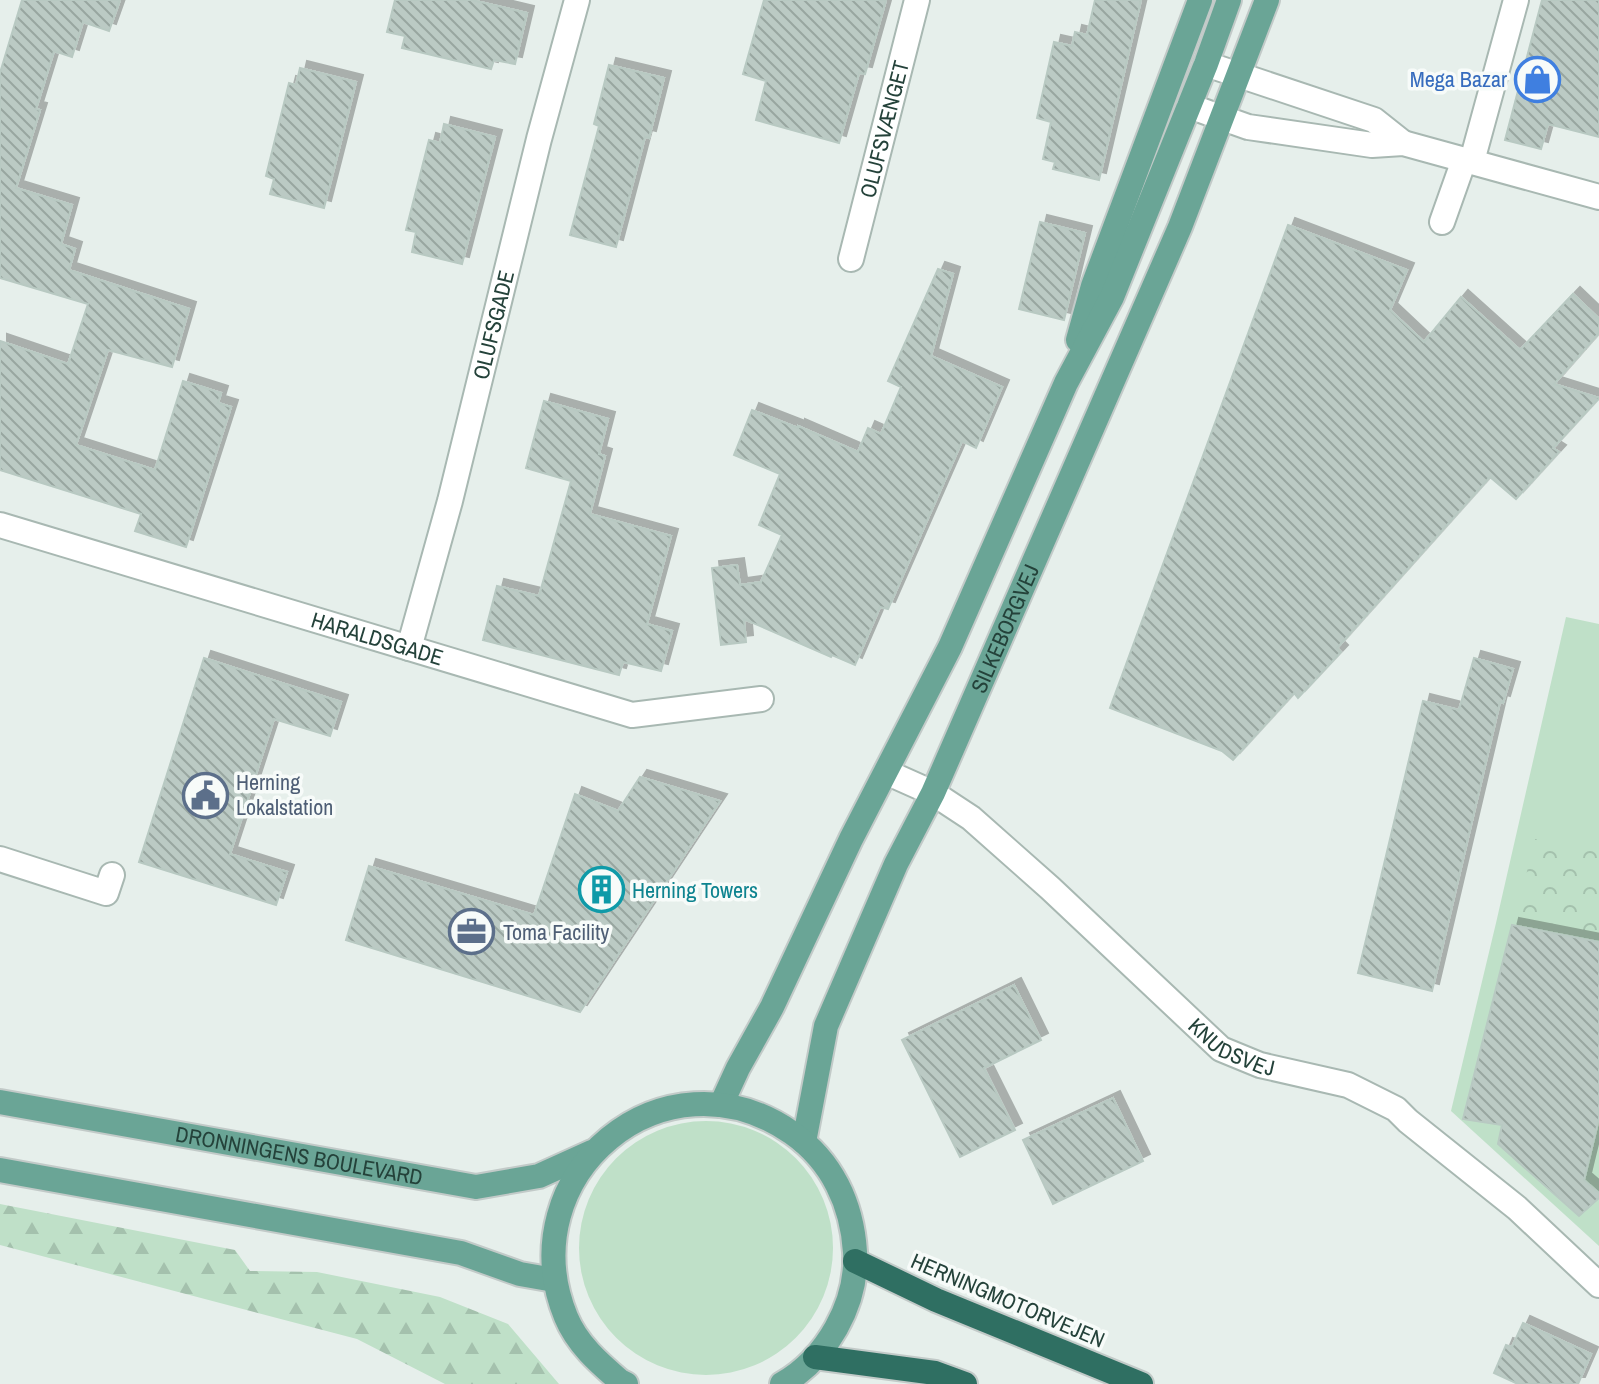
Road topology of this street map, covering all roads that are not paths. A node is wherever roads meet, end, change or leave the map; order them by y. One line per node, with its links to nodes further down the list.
1 (577, 0): 18 (street, OLUFSGADE)
2 (917, 0): 15 (street, OLUFSVÆNGET)
3 (1200, 0): 16 (main road, SILKEBORGVEJ)
4 (1229, 0): 7 (main road, SILKEBORGVEJ)
5 (1267, 0): 8 (main road, SILKEBORGVEJ)
6 (1516, 0): 12 (street)
7 (1206, 64): 8 (street); 9 (main road, SILKEBORGVEJ)
8 (1239, 74): 10 (main road, SILKEBORGVEJ); 11 (street)
9 (1189, 106): 10 (street); 16 (main road, SILKEBORGVEJ)
10 (1222, 119): 11 (street); 21 (main road, SILKEBORGVEJ)
11 (1403, 143): 12 (street)
12 (1468, 160): 13 (street); 14 (street)
13 (1599, 197)
14 (1442, 222)
15 (851, 259)
16 (1066, 383): 20 (main road, SILKEBORGVEJ)
17 (0, 525): 18 (street, HARALDSGADE)
18 (409, 648): 19 (street, HARALDSGADE)
19 (761, 699)
20 (886, 772): 21 (street, KNUDSVEJ); 25 (main road, SILKEBORGVEJ)
21 (933, 793): 26 (main road, SILKEBORGVEJ); 31 (street, KNUDSVEJ)
22 (0, 859): 23 (street)
23 (112, 875)
24 (0, 1102): 27 (main road, DRONNINGENS BOULEVARD)
25 (721, 1105): 26 (main road); 27 (main road)
26 (804, 1142): 29 (main road)
27 (594, 1151): 30 (main road)
28 (0, 1170): 30 (main road)
29 (855, 1261): 32 (main road); 36 (highway, HERNINGMOTORVEJEN)
30 (554, 1280): 33 (main road)
31 (1599, 1285)
32 (815, 1357): 34 (main road); 35 (highway)
33 (622, 1383)
34 (782, 1384)
35 (965, 1384)
36 (1141, 1384)

